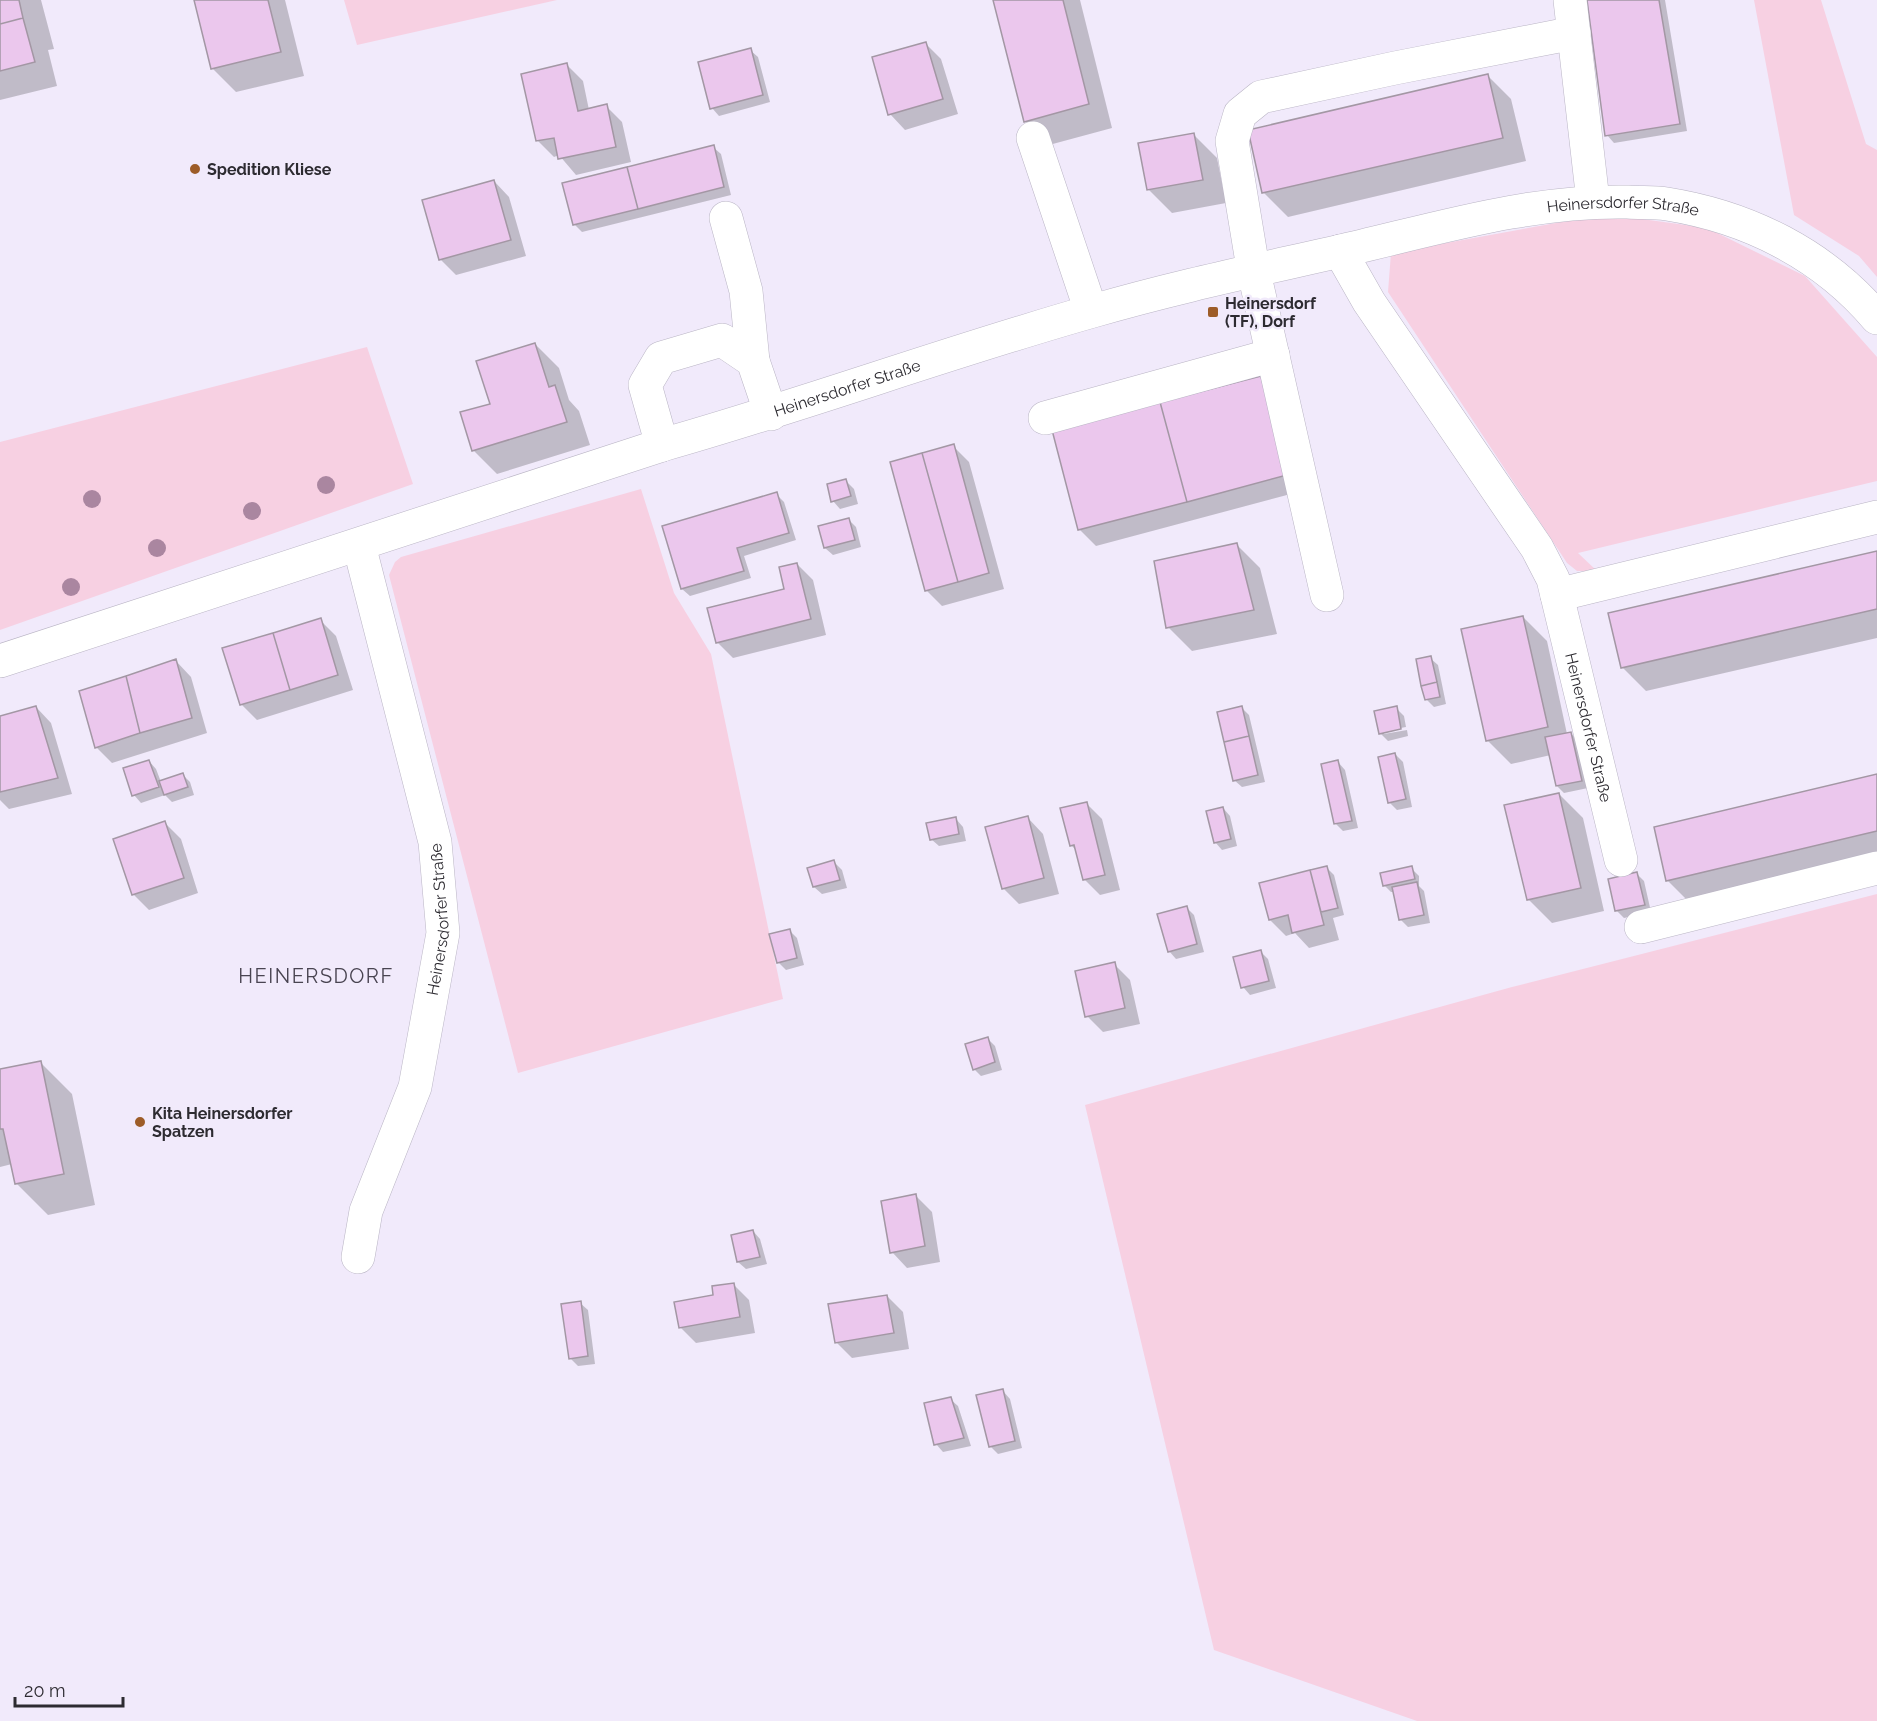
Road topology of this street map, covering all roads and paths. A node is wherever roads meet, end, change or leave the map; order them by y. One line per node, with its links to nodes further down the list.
1 (1570, 0): 2 (street)
2 (1574, 33): 4 (street); 7 (street)
3 (1033, 138): 8 (street)
4 (1593, 201): 6 (street, Heinersdorfer Straße); 9 (street, Heinersdorfer Straße)
5 (726, 218): 11 (street)
6 (1340, 251): 7 (street, Heinersdorfer Straße); 18 (street, Heinersdorfer Straße)
7 (1253, 268): 8 (street, Heinersdorfer Straße); 10 (street)
8 (1091, 311): 12 (street, Heinersdorfer Straße)
9 (1877, 318)
10 (1273, 355): 13 (street); 17 (street)
11 (753, 362): 12 (street); 14 (street)
12 (771, 414): 14 (street, Heinersdorfer Straße)
13 (1045, 418)
14 (662, 445): 16 (street, Heinersdorfer Straße)
15 (1877, 517): 18 (street)
16 (359, 545): 19 (street, Heinersdorfer Straße); 23 (street, Heinersdorfer Straße)
17 (1327, 595)
18 (1557, 595): 20 (street, Heinersdorfer Straße)
19 (0, 661)
20 (1621, 860)
21 (1877, 868): 22 (street)
22 (1641, 927)
23 (358, 1257)

